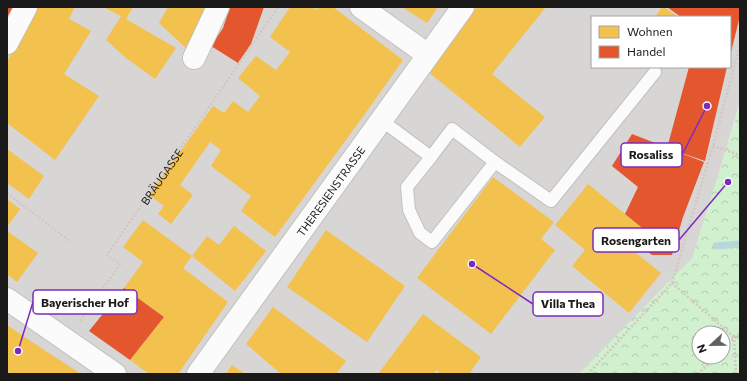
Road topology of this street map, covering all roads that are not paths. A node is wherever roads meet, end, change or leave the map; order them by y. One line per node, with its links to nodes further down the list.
1 (26, 7): 5 (street)
2 (218, 7): 7 (street)
3 (361, 7): 6 (street)
4 (463, 7): 6 (street, THERESIENSTRASSE)
5 (7, 43)
6 (428, 55): 9 (street, THERESIENSTRASSE)
7 (194, 58)
8 (655, 72): 11 (lane)
9 (381, 120): 10 (lane); 14 (street, THERESIENSTRASSE)
10 (431, 157): 11 (lane); 11 (lane)
11 (496, 162)
12 (7, 299): 13 (street)
13 (115, 374)
14 (198, 374)

